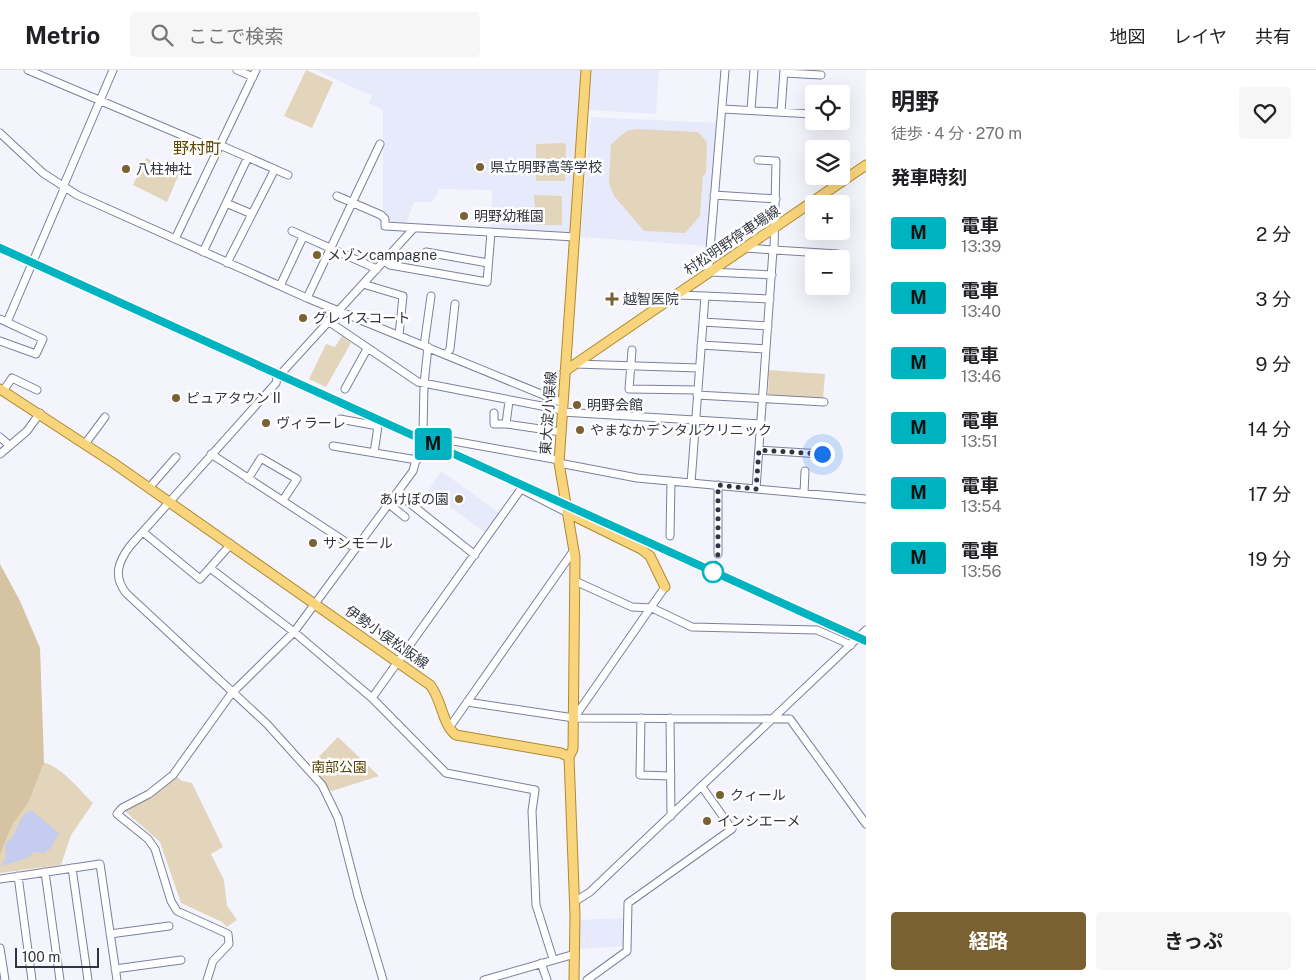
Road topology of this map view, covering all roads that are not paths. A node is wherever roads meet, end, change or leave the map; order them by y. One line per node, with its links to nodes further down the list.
1 (28, 70): 10 (street)
2 (113, 70): 10 (street)
3 (237, 70): 8 (street)
4 (586, 70): 35 (main road, 東大淀小俣線)
5 (725, 70): 11 (street)
6 (754, 70): 12 (street)
7 (784, 71): 9 (street); 13 (street)
8 (255, 73): 17 (street)
9 (821, 75)
10 (100, 101): 17 (street); 23 (street)
11 (722, 109): 12 (street); 25 (street)
12 (751, 110): 13 (street)
13 (781, 112): 14 (street)
14 (805, 114)
15 (0, 134): 23 (street)
16 (380, 144): 27 (street)
17 (219, 147): 18 (street); 36 (street)
18 (248, 157): 21 (street); 28 (street)
19 (758, 160): 26 (street)
20 (866, 166): 31 (main road, 村松明野停車場線)
21 (275, 169): 22 (street); 29 (street)
22 (288, 175)
23 (63, 188): 36 (street); 58 (street)
24 (337, 196): 27 (street)
25 (714, 196): 26 (street); 47 (street)
26 (776, 199): 31 (street)
27 (353, 202): 30 (street); 37 (street)
28 (226, 203): 29 (street); 40 (street)
29 (252, 214): 44 (street)
30 (414, 228): 33 (street); 43 (street)
31 (775, 228): 38 (main road, 村松明野停車場線); 39 (street)
32 (292, 231): 34 (street)
33 (491, 232): 35 (street); 45 (street)
34 (303, 236): 37 (street); 50 (street)
35 (575, 236): 73 (main road, 東大淀小俣線)
36 (175, 239): 40 (street)
37 (330, 248): 46 (street); 54 (street)
38 (744, 248): 39 (street); 47 (main road, 村松明野停車場線)
39 (774, 250): 42 (street); 48 (street)
40 (203, 252): 44 (street)
41 (426, 252): 45 (street)
42 (805, 252)
43 (384, 261): 45 (street); 46 (street)
44 (227, 263): 50 (street)
45 (488, 264)
46 (376, 269): 49 (street)
47 (709, 272): 48 (street); 51 (main road, 村松明野停車場線)
48 (772, 275): 55 (street)
49 (363, 284): 57 (street); 62 (street)
50 (280, 286): 54 (street)
51 (675, 295): 53 (street); 70 (main road, 村松明野停車場線)
52 (431, 296): 65 (street)
53 (705, 296): 55 (street); 60 (street)
54 (307, 298): 57 (street)
55 (770, 299): 61 (street)
56 (455, 304): 69 (street)
57 (339, 310): 59 (street); 62 (street)
58 (3, 320): 63 (street)
59 (328, 322): 66 (street); 99 (street)
60 (703, 322): 61 (street); 64 (street)
61 (768, 326): 67 (street)
62 (399, 335): 65 (street)
63 (0, 341)
64 (701, 345): 67 (street); 72 (street)
65 (426, 346): 69 (street); 74 (street)
66 (367, 348): 74 (street); 75 (street)
67 (766, 348): 79 (street)
68 (632, 350): 71 (street)
69 (446, 355): 82 (street)
70 (575, 364): 71 (street); 73 (main road, 村松明野停車場線)
71 (631, 367): 72 (street); 78 (street)
72 (699, 368): 78 (street)
73 (565, 371): 82 (main road, 東大淀小俣線)
74 (424, 384): 80 (street); 91 (street)
75 (345, 389)
76 (2, 390): 77 (street); 83 (main road, 伊勢小俣松阪線)
77 (37, 390)
78 (698, 392): 79 (street); 87 (street)
79 (762, 398): 81 (street); 89 (street)
80 (509, 401): 82 (street); 88 (street)
81 (824, 402)
82 (562, 408): 87 (street); 90 (main road, 東大淀小俣線)
83 (40, 413): 93 (main road, 伊勢小俣松阪線); 94 (street)
84 (494, 413): 88 (street)
85 (105, 416): 93 (street)
86 (340, 419): 97 (street)
87 (696, 419): 89 (street); 107 (street)
88 (506, 424): 90 (street)
89 (761, 424): 96 (street)
90 (561, 432): 103 (main road, 東大淀小俣線)
91 (423, 433): 102 (street); 103 (street)
92 (0, 437): 94 (street)
93 (85, 444): 109 (main road, 伊勢小俣松阪線)
94 (9, 446): 98 (street)
95 (334, 446): 97 (street)
96 (759, 450): 100 (street); 110 (street)
97 (374, 453): 102 (street)
98 (0, 454)
99 (211, 454): 105 (street); 115 (street)
100 (822, 454)
101 (176, 457): 109 (street)
102 (417, 460): 111 (street)
103 (559, 462): 106 (street); 117 (main road, 東大淀小俣線)
104 (805, 472): 112 (street)
105 (248, 479): 114 (street); 114 (street)
106 (671, 481): 107 (street); 120 (street)
107 (691, 483): 108 (street)
108 (718, 485): 110 (street); 124 (street)
109 (148, 488): 115 (main road, 伊勢小俣松阪線)
110 (756, 489): 112 (street)
111 (397, 493): 116 (street); 125 (street)
112 (804, 493): 113 (street)
113 (866, 499)
114 (282, 500): 122 (street)
115 (169, 502): 119 (street); 121 (main road, 伊勢小俣松阪線)
116 (389, 504): 118 (street); 122 (street)
117 (568, 513): 123 (main road, 東大淀小俣線); 125 (street); 128 (main road)
118 (405, 517)
119 (143, 532): 126 (street); 135 (street)
120 (670, 536)
121 (231, 544): 126 (street); 129 (main road, 伊勢小俣松阪線)
122 (355, 548): 129 (street)
123 (574, 550): 127 (main road, 東大淀小俣線); 137 (street)
124 (718, 554)
125 (476, 555): 134 (street)
126 (210, 568): 132 (street)
127 (575, 581): 130 (street); 138 (main road, 東大淀小俣線)
128 (665, 587): 130 (street)
129 (314, 603): 132 (street); 134 (main road, 伊勢小俣松阪線)
130 (652, 608): 133 (street); 138 (street)
131 (866, 630): 133 (street)
132 (294, 632): 135 (street); 136 (street)
133 (850, 645): 141 (street)
134 (399, 663): 136 (street); 142 (main road, 伊勢小俣松阪線)
135 (233, 691): 166 (street); 167 (street)
136 (372, 698): 157 (street)
137 (467, 702): 138 (street); 142 (street)
138 (574, 718): 139 (street); 143 (main road, 東大淀小俣線)
139 (641, 718): 140 (street); 144 (street)
140 (670, 718): 141 (street); 144 (street)
141 (773, 718): 145 (street); 147 (street)
142 (449, 728): 143 (main road)
143 (569, 757): 152 (main road)
144 (670, 776): 146 (street)
145 (702, 787): 146 (street); 171 (street)
146 (671, 816): 152 (street)
147 (866, 824)
148 (72, 868): 149 (street); 154 (street); 164 (street)
149 (45, 872): 150 (street); 163 (street)
150 (18, 876): 151 (street); 162 (street)
151 (0, 878)
152 (574, 902): 156 (main road)
153 (169, 926): 154 (street)
154 (110, 934): 160 (street)
155 (0, 948): 161 (street)
156 (575, 954): 157 (street); 170 (main road)
157 (553, 959): 159 (street)
158 (181, 960): 160 (street)
159 (542, 963): 168 (street); 169 (street)
160 (116, 969): 165 (street)
161 (4, 980)
162 (32, 980)
163 (60, 980)
164 (88, 980)
165 (117, 980)
166 (207, 980)
167 (383, 980)
168 (484, 980)
169 (546, 980)
170 (574, 980)
171 (587, 980)

